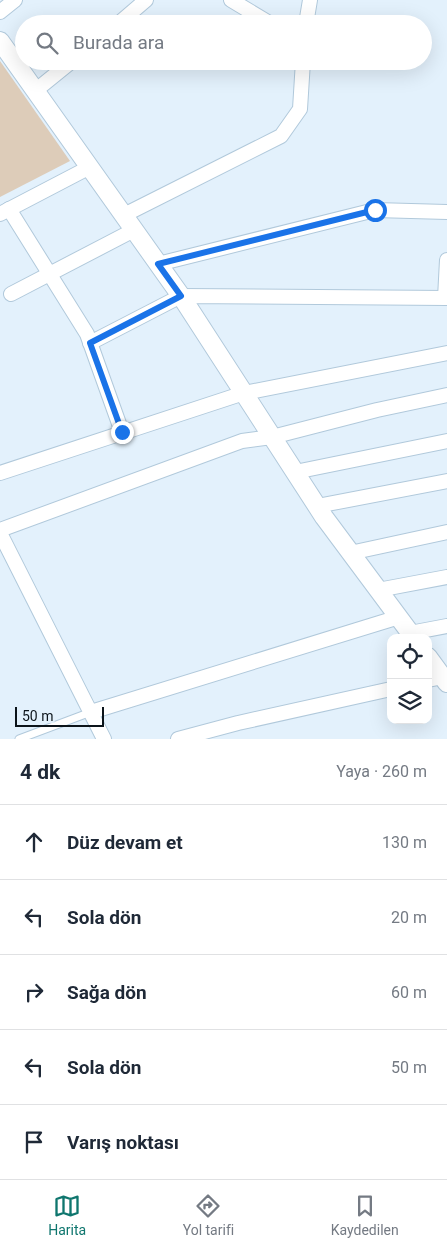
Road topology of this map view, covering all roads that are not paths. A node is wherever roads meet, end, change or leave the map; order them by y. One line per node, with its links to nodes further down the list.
1 (15, 0): 5 (street)
2 (146, 0): 6 (street)
3 (232, 0): 7 (street)
4 (310, 0): 8 (street)
5 (0, 12)
6 (128, 15)
7 (256, 15)
8 (308, 15)
9 (0, 40): 10 (street)
10 (15, 61)
11 (21, 70): 14 (street)
12 (61, 70): 14 (street)
13 (302, 70): 18 (street)
14 (36, 91): 15 (street)
15 (90, 167): 16 (street); 18 (street)
16 (5, 212): 21 (street)
17 (447, 212): 20 (street)
18 (129, 223): 20 (street); 21 (street)
19 (447, 260): 24 (street)
20 (158, 264): 23 (street)
21 (49, 273): 22 (street); 25 (street)
22 (11, 294)
23 (181, 296): 24 (street); 25 (street); 27 (street)
24 (446, 298)
25 (90, 343): 29 (street)
26 (447, 353): 27 (street)
27 (244, 394): 29 (street); 30 (street)
28 (447, 395): 30 (street)
29 (122, 432): 33 (street)
30 (272, 437): 32 (street); 36 (street)
31 (447, 441): 32 (street)
32 (295, 472): 35 (street)
33 (0, 473)
34 (447, 481): 35 (street)
35 (317, 506): 38 (street)
36 (0, 531): 48 (street)
37 (447, 532): 38 (street)
38 (350, 553): 40 (street)
39 (447, 577): 40 (street)
40 (378, 590): 41 (street)
41 (399, 617): 43 (street); 48 (street)
42 (447, 626): 44 (street)
43 (411, 634)
44 (416, 634)
45 (432, 664): 46 (street)
46 (441, 679)
47 (387, 690): 51 (street)
48 (90, 712): 49 (lane); 50 (street)
49 (19, 739)
50 (104, 739)
51 (178, 739)

